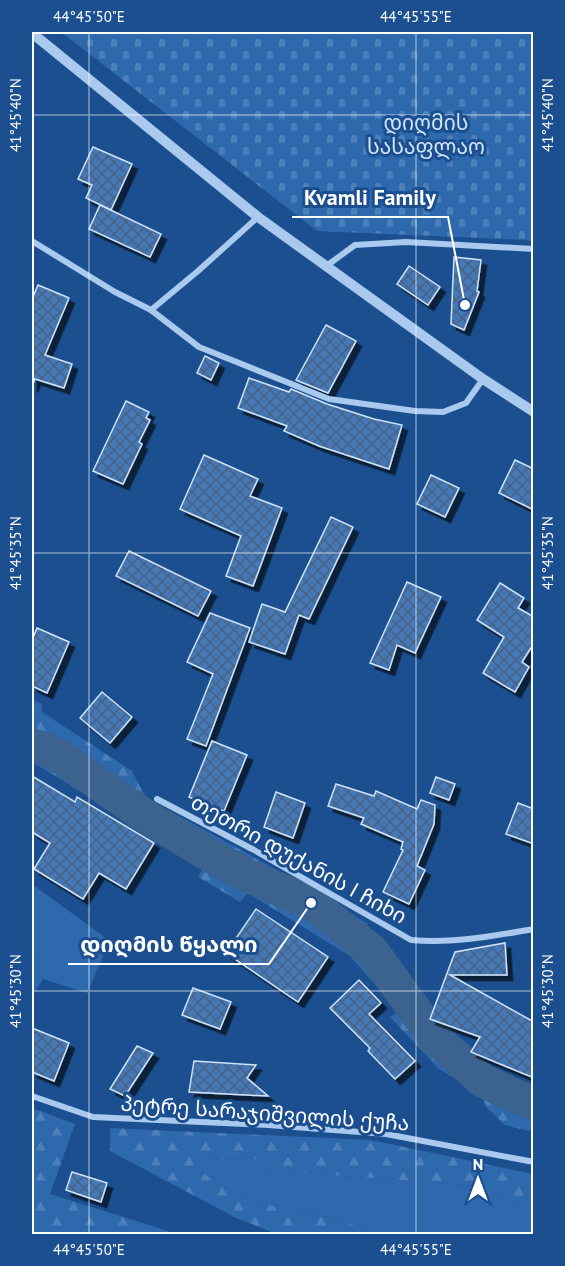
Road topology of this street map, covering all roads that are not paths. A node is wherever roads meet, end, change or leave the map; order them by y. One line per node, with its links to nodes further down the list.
1 (32, 33): 2 (street)
2 (258, 217): 5 (street); 6 (street)
3 (32, 241): 6 (street)
4 (534, 249): 5 (street)
5 (325, 267): 7 (street)
6 (151, 310): 7 (street)
7 (483, 379): 8 (street)
8 (534, 412)
9 (157, 799): 10 (street, თეთრი დუქანის I ჩიხი)
10 (534, 929)
11 (32, 1096): 12 (street, პეტრე სარაჯიშვილის ქუჩა)
12 (534, 1162)

